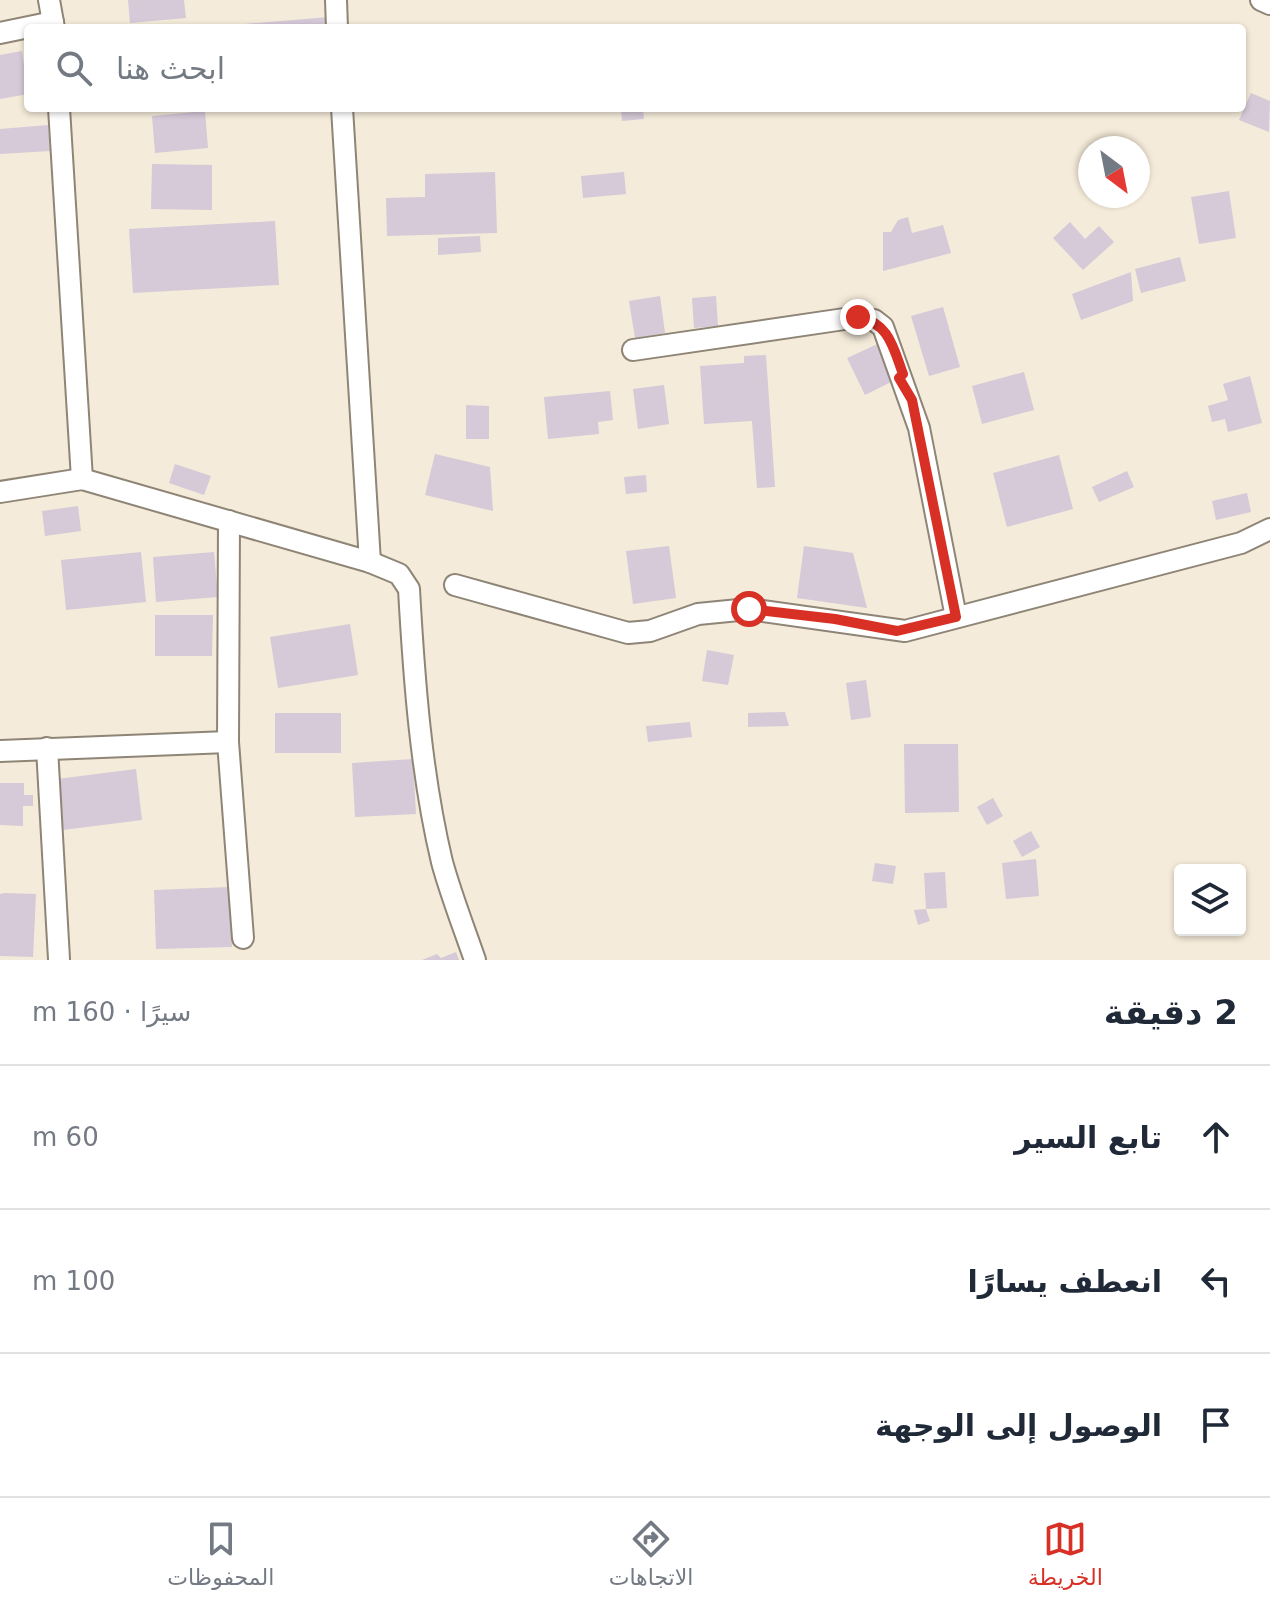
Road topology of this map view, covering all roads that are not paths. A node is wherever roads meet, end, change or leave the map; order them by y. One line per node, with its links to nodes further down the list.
1 (49, 0): 5 (street)
2 (336, 0): 6 (street)
3 (1261, 0): 4 (street)
4 (1270, 4)
5 (54, 24)
6 (337, 24)
7 (24, 29): 8 (street)
8 (0, 33)
9 (59, 112): 12 (street)
10 (342, 112): 16 (street)
11 (633, 350): 18 (street)
12 (82, 479): 13 (street); 14 (street)
13 (0, 492)
14 (229, 521): 16 (street); 19 (street)
15 (1270, 529): 18 (street)
16 (370, 562): 24 (street)
17 (455, 585): 18 (street)
18 (956, 617)
19 (228, 742): 20 (street); 22 (street)
20 (47, 748): 21 (street); 23 (street)
21 (0, 751)
22 (243, 938)
23 (59, 959)
24 (475, 960)

